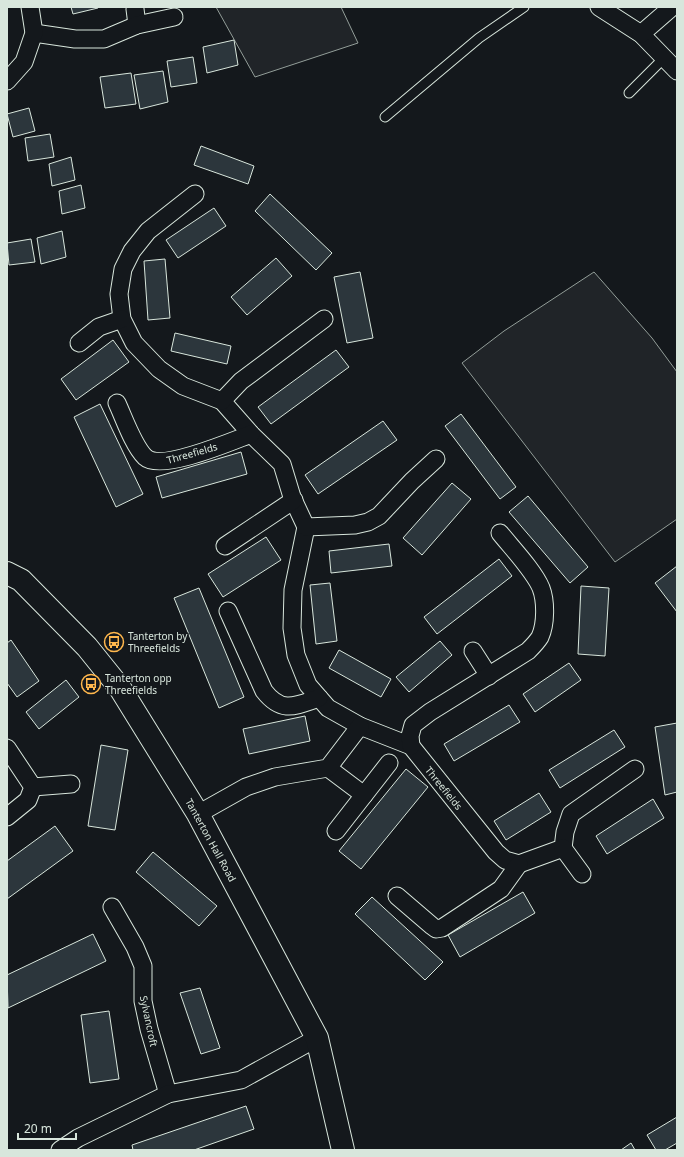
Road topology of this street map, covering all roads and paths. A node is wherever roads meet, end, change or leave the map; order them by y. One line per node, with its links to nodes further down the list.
1 (30, 7): 6 (street)
2 (524, 7): 12 (lane)
3 (599, 7): 7 (street)
4 (672, 7): 7 (street)
5 (174, 18): 6 (street)
6 (34, 33): 10 (street)
7 (641, 34): 8 (street)
8 (664, 58): 9 (street); 11 (lane)
9 (677, 71)
10 (7, 81)
11 (629, 93)
12 (385, 118)
13 (195, 194): 14 (street)
14 (122, 319): 16 (street); 17 (street)
15 (324, 320): 17 (street)
16 (79, 343)
17 (222, 401): 19 (street)
18 (117, 403): 19 (street, Threefields)
19 (251, 434): 21 (street)
20 (436, 460): 22 (street)
21 (294, 500): 22 (street); 24 (street)
22 (306, 527): 29 (street, Threefields)
23 (500, 533): 28 (street)
24 (225, 546)
25 (7, 574): 39 (street, Tanterton Hall Road)
26 (228, 611): 29 (street)
27 (473, 650): 28 (street)
28 (489, 676): 31 (street)
29 (319, 698): 30 (street, Threefields)
30 (360, 726): 31 (street, Threefields); 34 (street)
31 (411, 746): 43 (street, Threefields)
32 (7, 748): 37 (street)
33 (389, 763): 38 (street)
34 (328, 768): 38 (street); 39 (street)
35 (635, 769): 42 (street)
36 (71, 784): 37 (street)
37 (33, 787): 40 (street)
38 (364, 795): 41 (street)
39 (198, 814): 47 (street, Tanterton Hall Road)
40 (7, 817)
41 (336, 831)
42 (563, 848): 43 (street); 44 (street)
43 (519, 864): 45 (street)
44 (582, 874)
45 (397, 896)
46 (112, 907): 48 (street, Sylvancroft)
47 (317, 1038): 48 (street); 50 (street, Tanterton Hall Road)
48 (168, 1094): 49 (street)
49 (60, 1150)
50 (343, 1150)

